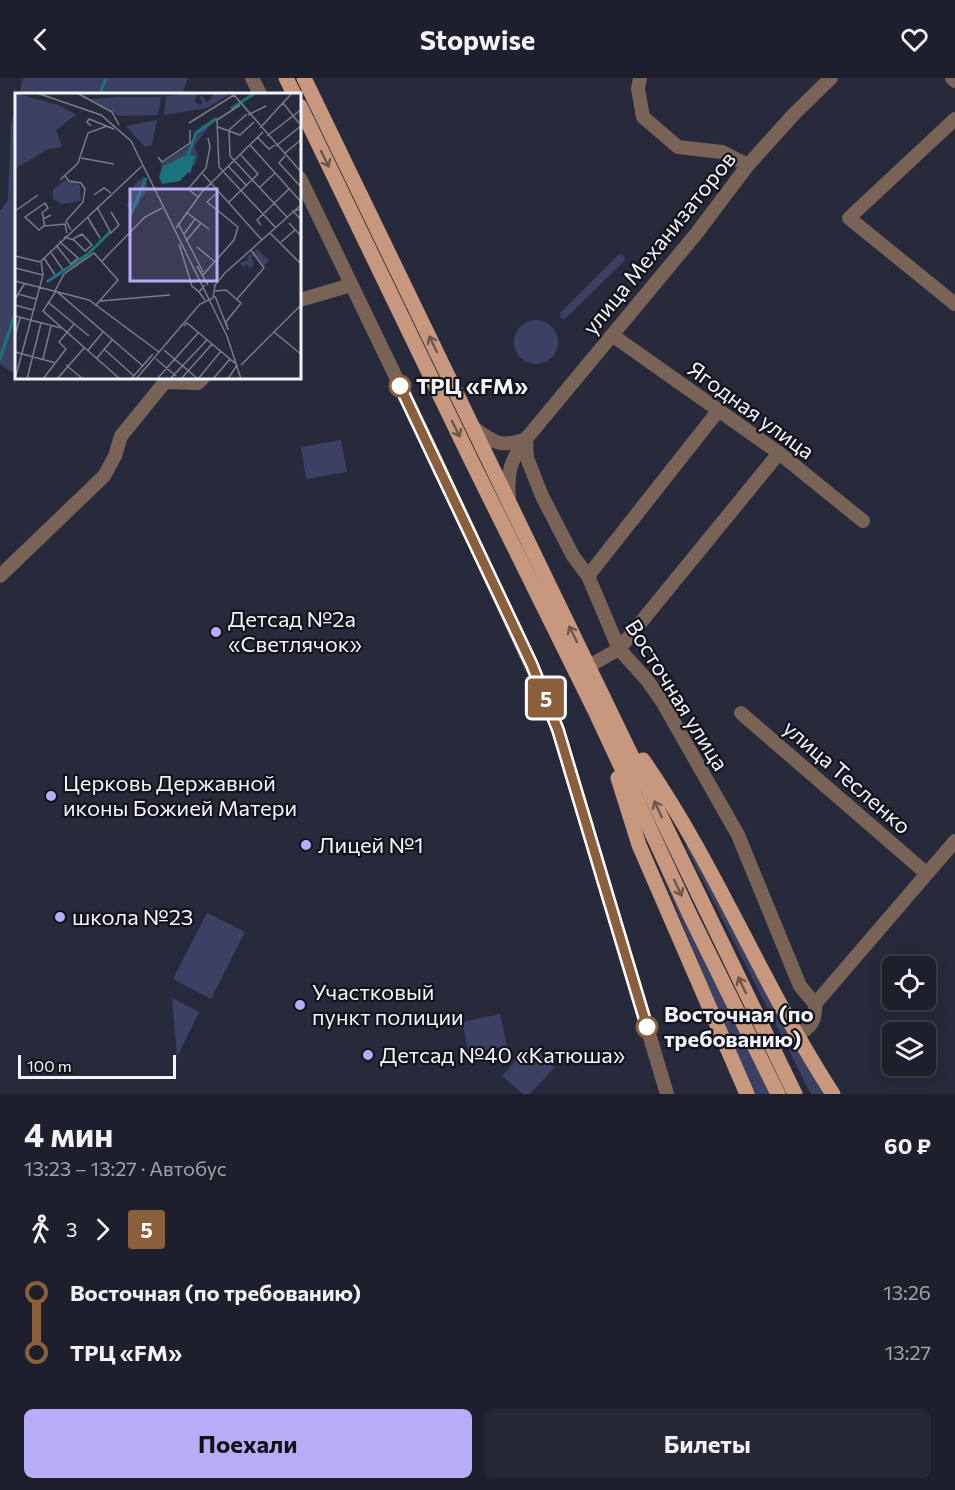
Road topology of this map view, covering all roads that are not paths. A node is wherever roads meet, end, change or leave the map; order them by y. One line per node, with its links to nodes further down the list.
1 (252, 78): 6 (street)
2 (286, 78): 7 (main road)
3 (304, 78): 18 (main road, one-way to 3)
4 (640, 78): 10 (street)
5 (831, 78): 10 (street, улица Механизаторов)
6 (260, 93)
7 (294, 93)
8 (302, 110): 27 (main road, one-way to 27)
9 (955, 118): 14 (street)
10 (748, 165): 15 (street, улица Механизаторов)
11 (302, 182): 12 (street)
12 (351, 285): 13 (street); 34 (street)
13 (302, 299)
14 (955, 304)
15 (612, 335): 17 (street, Ягодная улица); 19 (street, улица Механизаторов)
16 (201, 380): 23 (street)
17 (718, 411): 20 (street, Ягодная улица); 24 (street)
18 (474, 428): 19 (street); 21 (main road)
19 (526, 439): 21 (street, улица Механизаторов); 24 (street, Восточная улица)
20 (779, 453): 22 (street, Ягодная улица); 25 (street)
21 (509, 503): 26 (main road, one-way to 21)
22 (863, 521)
23 (0, 576)
24 (588, 576): 25 (street, Восточная улица)
25 (619, 649): 26 (street); 32 (street, Восточная улица)
26 (589, 666): 29 (main road)
27 (596, 713): 35 (main road); 36 (main road, one-way to 36)
28 (741, 713): 31 (street, улица Тесленко)
29 (618, 725): 33 (main road); 37 (main road, one-way to 29)
30 (955, 841): 31 (street)
31 (926, 873): 32 (street)
32 (814, 1004): 33 (street)
33 (796, 1035): 38 (main road)
34 (667, 1094)
35 (747, 1094)
36 (778, 1094)
37 (795, 1094)
38 (832, 1094)

